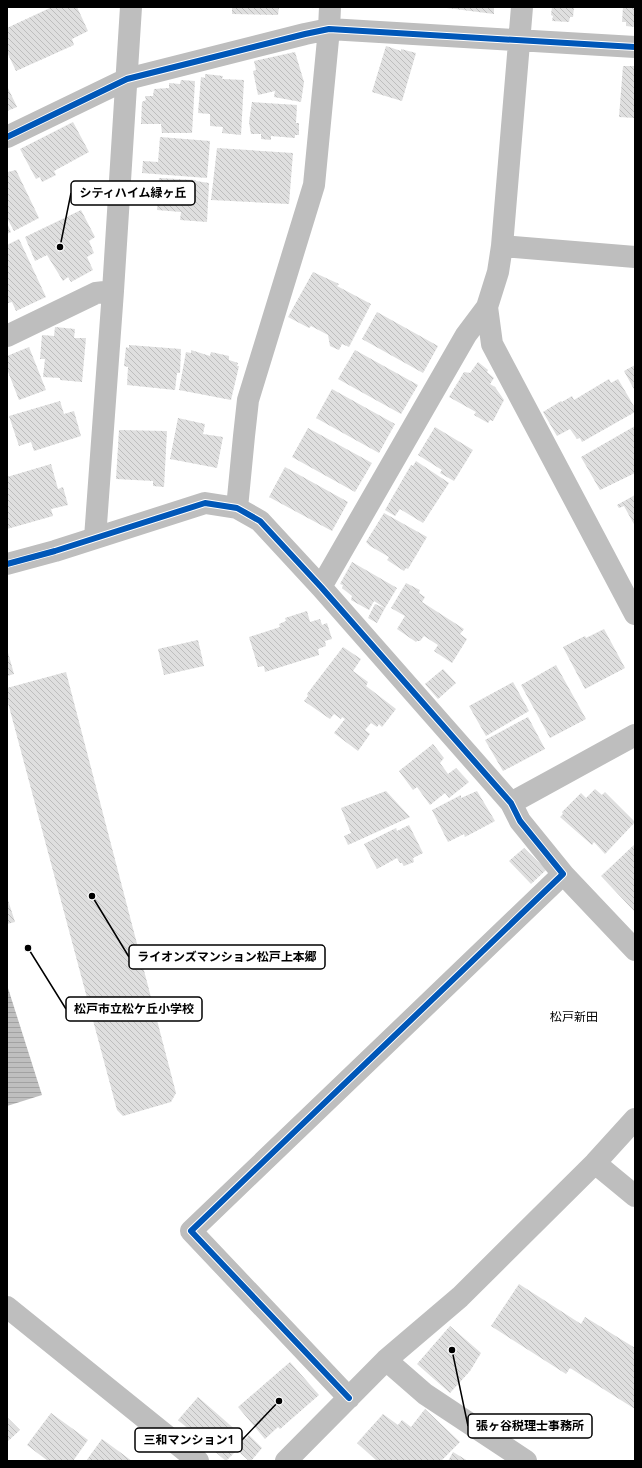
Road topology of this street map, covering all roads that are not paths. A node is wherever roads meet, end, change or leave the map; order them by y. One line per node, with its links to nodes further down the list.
1 (131, 7): 7 (street)
2 (330, 7): 4 (street)
3 (522, 7): 5 (street)
4 (330, 29): 5 (street); 7 (street); 14 (street)
5 (520, 40): 6 (street); 9 (street)
6 (635, 47)
7 (127, 79): 8 (street); 11 (street)
8 (7, 137)
9 (502, 246): 10 (street); 12 (street)
10 (635, 257)
11 (113, 291): 13 (street); 15 (street)
12 (487, 307): 17 (street); 18 (street)
13 (7, 336)
14 (237, 508): 15 (street); 17 (street)
15 (95, 538): 16 (street)
16 (7, 564)
17 (320, 587): 20 (street)
18 (635, 614)
19 (635, 735): 20 (street)
20 (511, 803): 21 (street)
21 (563, 874): 22 (street); 28 (street)
22 (635, 950)
23 (635, 1119): 24 (street)
24 (595, 1162): 25 (street); 27 (street)
25 (635, 1196)
26 (7, 1307): 29 (street)
27 (386, 1360): 28 (street); 31 (street)
28 (349, 1398): 30 (street)
29 (198, 1461)
30 (286, 1461)
31 (526, 1461)

